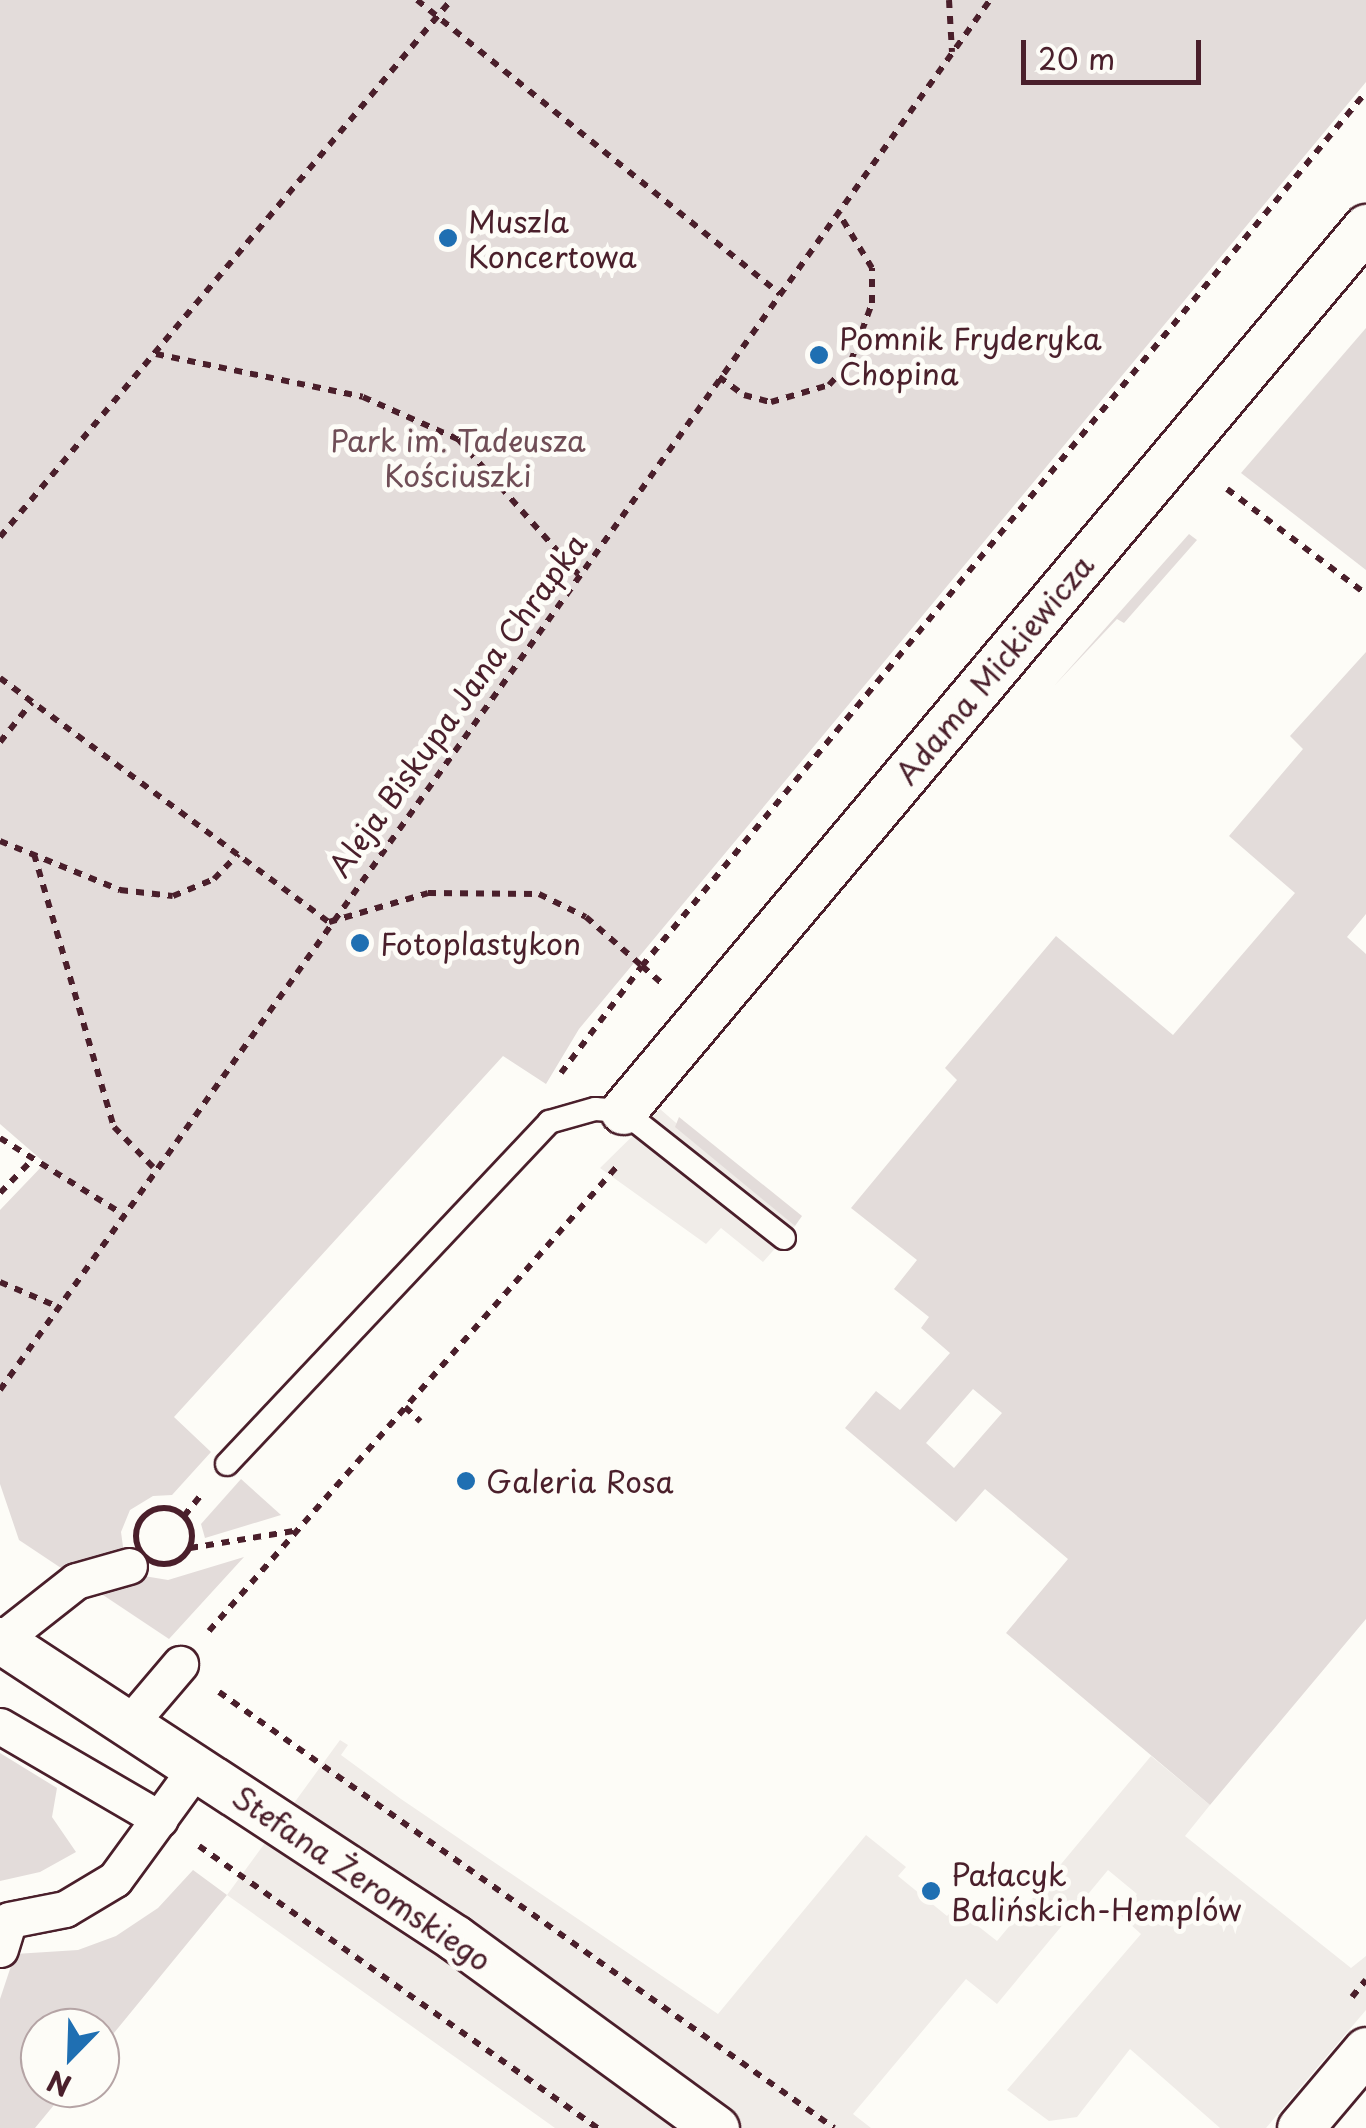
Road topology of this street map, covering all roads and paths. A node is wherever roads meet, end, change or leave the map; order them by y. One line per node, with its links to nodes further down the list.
1 (418, 0): 5 (path)
2 (452, 0): 5 (path)
3 (948, 0): 6 (path)
4 (990, 0): 6 (path, Aleja Biskupa Jana Chrapka)
5 (437, 17): 10 (path); 11 (path)
6 (952, 53): 8 (path, Aleja Biskupa Jana Chrapka)
7 (1366, 92): 24 (path)
8 (838, 212): 10 (path, Aleja Biskupa Jana Chrapka); 12 (path)
9 (1366, 227): 25 (street, Adama Mickiewicza)
10 (780, 294): 12 (path, Aleja Biskupa Jana Chrapka)
11 (154, 354): 14 (path); 15 (path)
12 (719, 377): 15 (path, Aleja Biskupa Jana Chrapka)
13 (1227, 489): 16 (path)
14 (0, 537)
15 (578, 574): 23 (path, Aleja Biskupa Jana Chrapka)
16 (1366, 594)
17 (0, 678): 18 (path)
18 (32, 702): 19 (path); 22 (path)
19 (0, 742)
20 (0, 841): 21 (path)
21 (34, 854): 22 (path); 29 (path)
22 (238, 854): 23 (path)
23 (329, 922): 24 (path); 29 (path, Aleja Biskupa Jana Chrapka)
24 (642, 966): 26 (path)
25 (623, 1111): 26 (lane); 32 (lane)
26 (549, 1122): 38 (lane)
27 (0, 1138): 28 (path)
28 (30, 1162): 30 (path); 31 (path)
29 (153, 1167): 31 (path, Aleja Biskupa Jana Chrapka)
30 (0, 1193)
31 (121, 1213): 34 (path, Aleja Biskupa Jana Chrapka)
32 (784, 1238)
33 (0, 1282): 34 (path)
34 (56, 1306): 35 (path, Aleja Biskupa Jana Chrapka)
35 (0, 1390)
36 (405, 1408): 37 (path)
37 (420, 1422)
38 (227, 1464)
39 (295, 1531): 40 (path)
40 (190, 1548)
41 (129, 1566): 42 (street)
42 (0, 1640): 44 (street, Stefana Żeromskiego)
43 (180, 1664): 44 (street); 52 (path)
44 (129, 1724): 46 (street, Stefana Żeromskiego)
45 (0, 1726): 47 (street)
46 (196, 1768): 47 (street); 51 (street, Stefana Żeromskiego)
47 (160, 1819): 48 (street); 50 (path)
48 (3, 1930)
49 (1366, 2050): 53 (street)
50 (598, 2128)
51 (716, 2128)
52 (834, 2128)
53 (1300, 2128)

